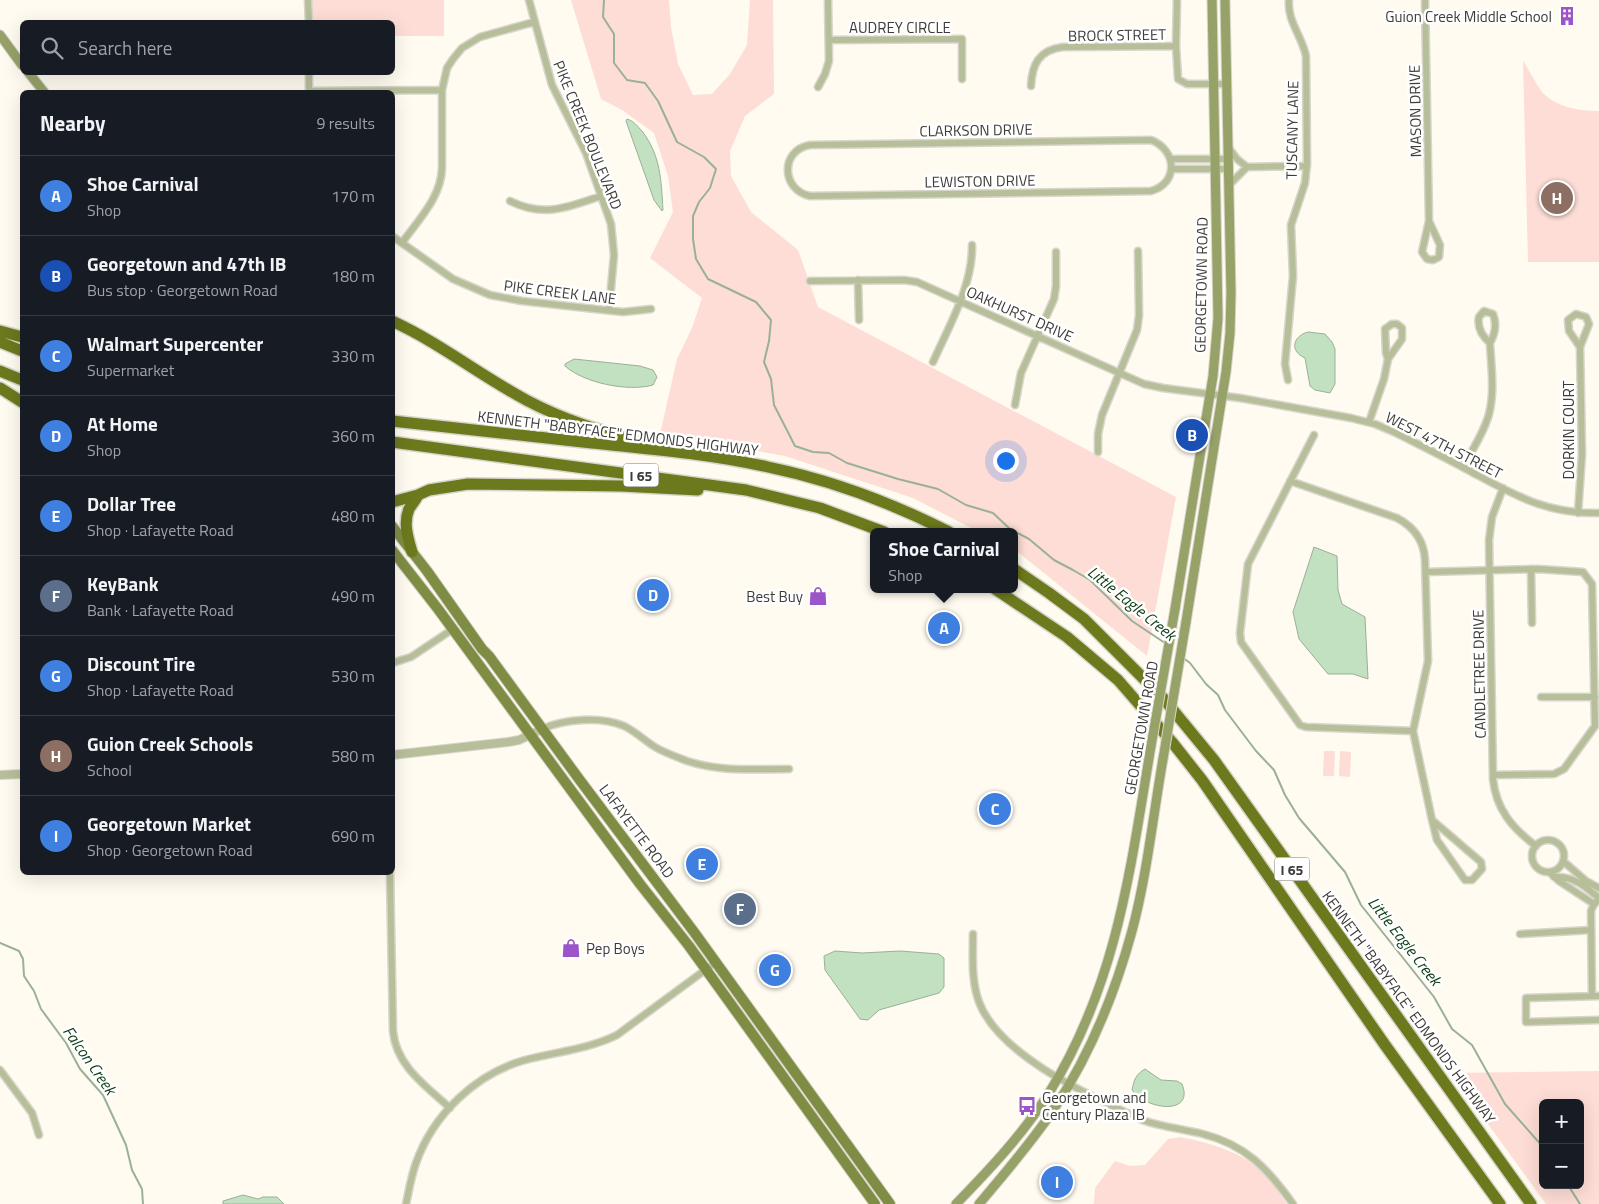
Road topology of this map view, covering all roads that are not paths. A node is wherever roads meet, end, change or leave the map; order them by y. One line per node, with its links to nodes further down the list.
1 (308, 0): 9 (street)
2 (529, 0): 10 (street, PIKE CREEK BOULEVARD)
3 (828, 0): 12 (street)
4 (1176, 0): 13 (street)
5 (1212, 0): 18 (main road, GEORGETOWN ROAD)
6 (1225, 0): 19 (main road, GEORGETOWN ROAD)
7 (1289, 0): 30 (street, TUSCANY LANE)
8 (1425, 0): 38 (street, MASON DRIVE)
9 (309, 20)
10 (534, 22): 24 (street); 36 (street, PIKE CREEK BOULEVARD)
11 (0, 36): 14 (main road)
12 (829, 40): 17 (street, AUDREY CIRCLE); 21 (street)
13 (1176, 46): 18 (street, BROCK STREET); 20 (street, BROCK STREET)
14 (20, 62)
15 (30, 75): 22 (main road)
16 (309, 75): 23 (street)
17 (962, 79)
18 (1214, 84): 19 (street, BROCK STREET); 27 (main road, GEORGETOWN ROAD)
19 (1226, 84): 26 (main road, GEORGETOWN ROAD)
20 (1030, 86)
21 (818, 87)
22 (42, 90)
23 (309, 90)
24 (442, 90): 25 (street); 40 (street)
25 (395, 91)
26 (1228, 147): 28 (main road, GEORGETOWN ROAD); 31 (street)
27 (1215, 159): 28 (street); 29 (street); 32 (main road, GEORGETOWN ROAD)
28 (1228, 159): 33 (main road, GEORGETOWN ROAD)
29 (1171, 164): 32 (street); 34 (street, CLARKSON DRIVE); 34 (street, LEWISTON DRIVE)
30 (1307, 166): 31 (street); 63 (street, TUSCANY LANE)
31 (1247, 167): 35 (street)
32 (1215, 169): 33 (street); 65 (main road, GEORGETOWN ROAD)
33 (1228, 169): 35 (main road, GEORGETOWN ROAD)
34 (788, 170)
35 (1229, 185): 65 (main road, GEORGETOWN ROAD)
36 (601, 196): 37 (street); 48 (street, PIKE CREEK BOULEVARD)
37 (510, 201)
38 (1429, 221): 38 (street, MASON DRIVE)
39 (395, 238): 40 (street, PIKE CREEK LANE)
40 (402, 243): 48 (street, PIKE CREEK LANE)
41 (972, 245): 46 (street)
42 (1138, 251): 61 (street)
43 (1056, 252): 52 (street)
44 (858, 280): 45 (street, OAKHURST DRIVE); 46 (street, OAKHURST DRIVE); 49 (street)
45 (810, 281)
46 (960, 300): 52 (street, OAKHURST DRIVE); 59 (street)
47 (651, 309): 48 (street, PIKE CREEK LANE)
48 (609, 310)
49 (859, 320)
50 (395, 322): 73 (highway)
51 (0, 331): 53 (highway)
52 (1037, 335): 61 (street, OAKHURST DRIVE); 67 (street)
53 (20, 336)
54 (0, 342): 57 (highway)
55 (1490, 343): 74 (street)
56 (1580, 347): 56 (street, DORKIN COURT); 80 (street, DORKIN COURT)
57 (20, 350)
58 (1388, 359): 58 (street); 69 (street)
59 (933, 362)
60 (0, 371): 62 (highway)
61 (1119, 373): 65 (street, OAKHURST DRIVE); 72 (street)
62 (20, 379)
63 (1288, 380)
64 (0, 388): 66 (highway)
65 (1216, 396): 69 (street, WEST 47TH STREET); 120 (main road, GEORGETOWN ROAD, bridge); 121 (main road, GEORGETOWN ROAD, bridge)
66 (20, 401)
67 (1015, 404)
68 (395, 421): 73 (highway, KENNETH "BABYFACE" EDMONDS HIGHWAY / I 65)
69 (1369, 422): 74 (street, WEST 47TH STREET)
70 (1314, 434): 75 (street)
71 (395, 442): 79 (highway, I 65)
72 (1098, 452)
73 (726, 458): 83 (highway, KENNETH "BABYFACE" EDMONDS HIGHWAY / I 65)
74 (1463, 467): 76 (street, WEST 47TH STREET)
75 (1290, 481): 90 (street); 98 (street)
76 (1503, 488): 80 (street, WEST 47TH STREET); 88 (street, CANDLETREE DRIVE)
77 (418, 495): 78 (highway); 79 (highway); 85 (highway)
78 (395, 501)
79 (828, 511): 82 (highway, I 65)
80 (1578, 513): 81 (street, WEST 47TH STREET)
81 (1599, 513)
82 (873, 528)
83 (940, 528)
84 (395, 530): 85 (main road, LAFAYETTE ROAD)
85 (412, 552): 97 (main road, LAFAYETTE ROAD)
86 (395, 554): 93 (main road, LAFAYETTE ROAD)
87 (1531, 569): 88 (street); 92 (street); 96 (street)
88 (1489, 570): 90 (street); 104 (street, CANDLETREE DRIVE)
89 (1018, 572): 131 (highway, KENNETH "BABYFACE" EDMONDS HIGHWAY / I 65)
90 (1426, 572): 98 (street)
91 (1002, 593): 130 (highway, I 65)
92 (1532, 623)
93 (453, 629): 94 (street); 99 (main road, LAFAYETTE ROAD)
94 (395, 662)
95 (1541, 697): 96 (street)
96 (1595, 697): 104 (street)
97 (542, 729): 99 (street); 101 (street); 115 (main road, LAFAYETTE ROAD)
98 (1413, 731): 105 (street)
99 (530, 735): 100 (street); 116 (main road, LAFAYETTE ROAD)
100 (395, 755)
101 (789, 769)
102 (20, 774): 103 (street)
103 (0, 775)
104 (1493, 775): 106 (street, CANDLETREE DRIVE)
105 (1432, 820): 105 (street)
106 (1536, 846): 107 (street); 109 (street)
107 (1563, 862): 109 (street); 110 (street)
108 (390, 875): 122 (street)
109 (1552, 875): 111 (street)
110 (1599, 888)
111 (1597, 900): 112 (street)
112 (1591, 930): 114 (street); 117 (street)
113 (974, 934): 120 (street)
114 (1520, 934)
115 (716, 962): 116 (street); 126 (main road, LAFAYETTE ROAD)
116 (706, 970): 122 (street); 125 (main road, LAFAYETTE ROAD)
117 (1596, 996): 118 (street)
118 (1599, 1020)
119 (0, 1070): 123 (street)
120 (1058, 1077): 121 (street); 127 (main road, GEORGETOWN ROAD)
121 (1070, 1083): 128 (main road, GEORGETOWN ROAD); 129 (street)
122 (450, 1108): 124 (street)
123 (40, 1135)
124 (406, 1204)
125 (875, 1204)
126 (890, 1204)
127 (956, 1204)
128 (979, 1204)
129 (1292, 1204)
130 (1500, 1204)
131 (1532, 1204)

